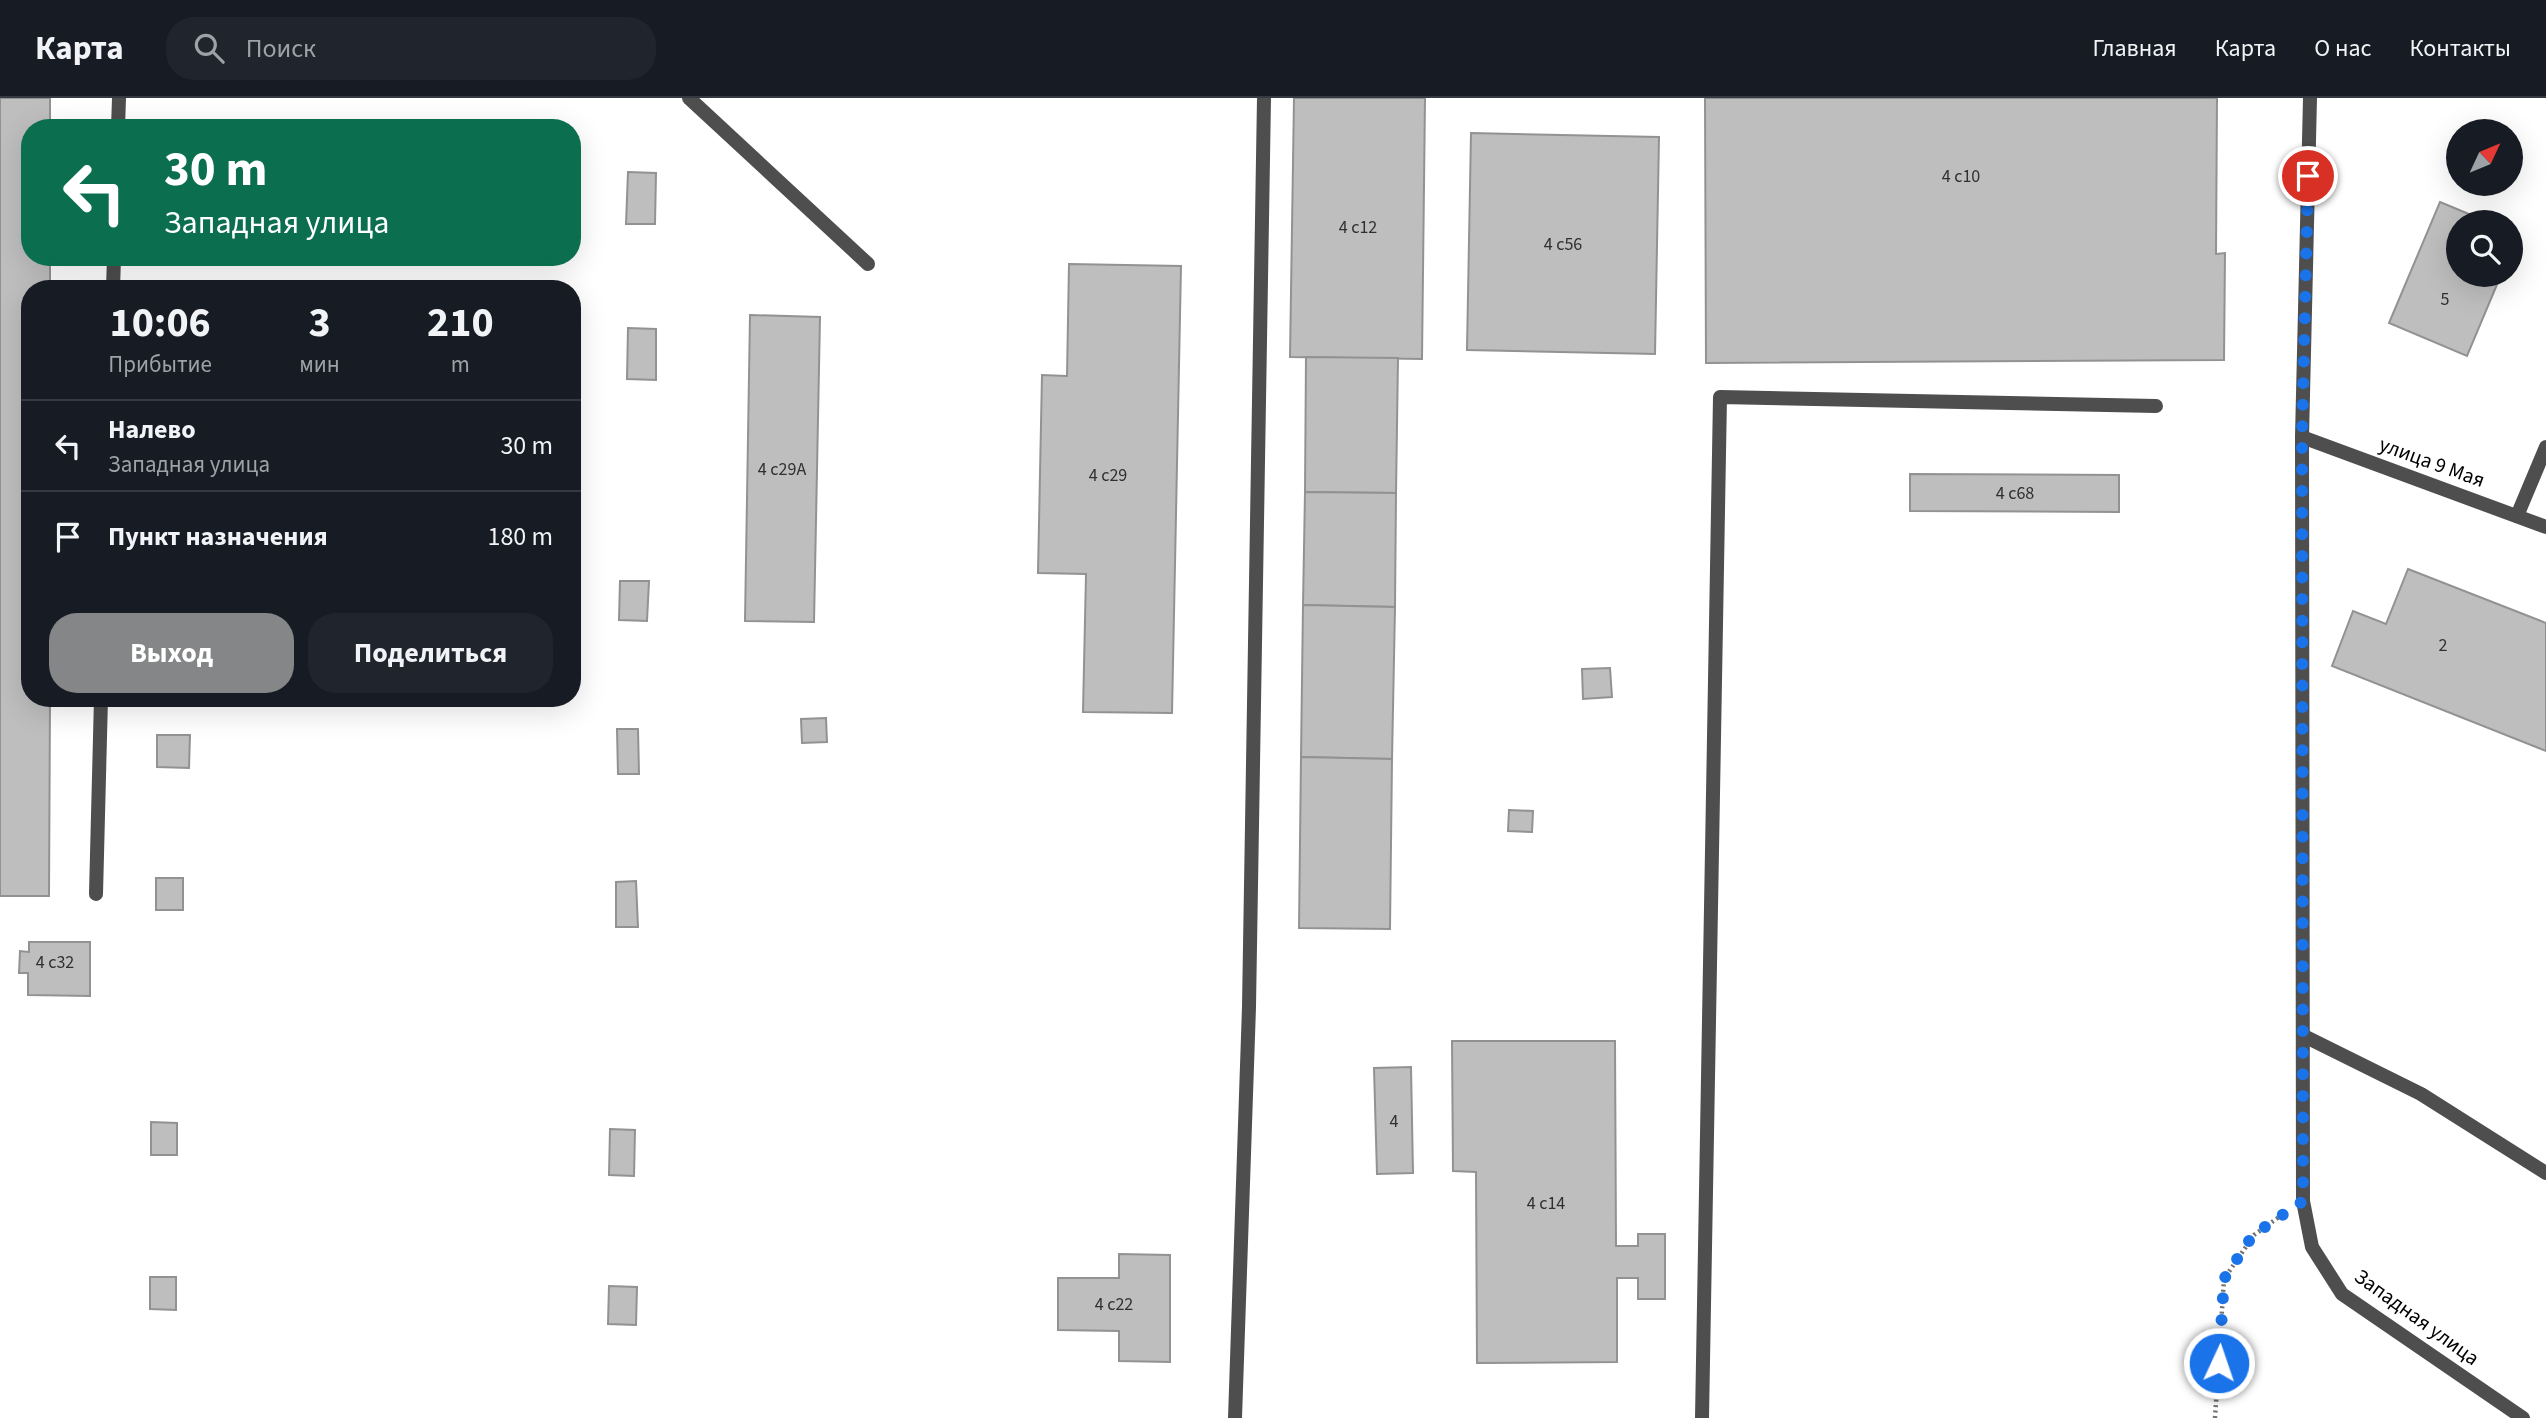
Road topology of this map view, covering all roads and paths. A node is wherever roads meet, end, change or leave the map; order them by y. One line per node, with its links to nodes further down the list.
1 (119, 98): 5 (street)
2 (688, 98): 6 (street)
3 (1264, 98): 17 (street)
4 (2310, 98): 8 (street, Западная улица)
5 (118, 119)
6 (868, 264)
7 (2156, 406): 18 (street)
8 (2302, 437): 10 (street, улица 9 Мая); 14 (street, Западная улица)
9 (2546, 447): 10 (street)
10 (2517, 516): 11 (street, улица 9 Мая)
11 (2546, 527)
12 (101, 707): 13 (street)
13 (96, 894)
14 (2304, 1036): 15 (street); 16 (street, Западная улица)
15 (2546, 1173)
16 (2303, 1201): 19 (path); 20 (street, Западная улица)
17 (1235, 1418)
18 (1702, 1418)
19 (2215, 1418)
20 (2523, 1418)

